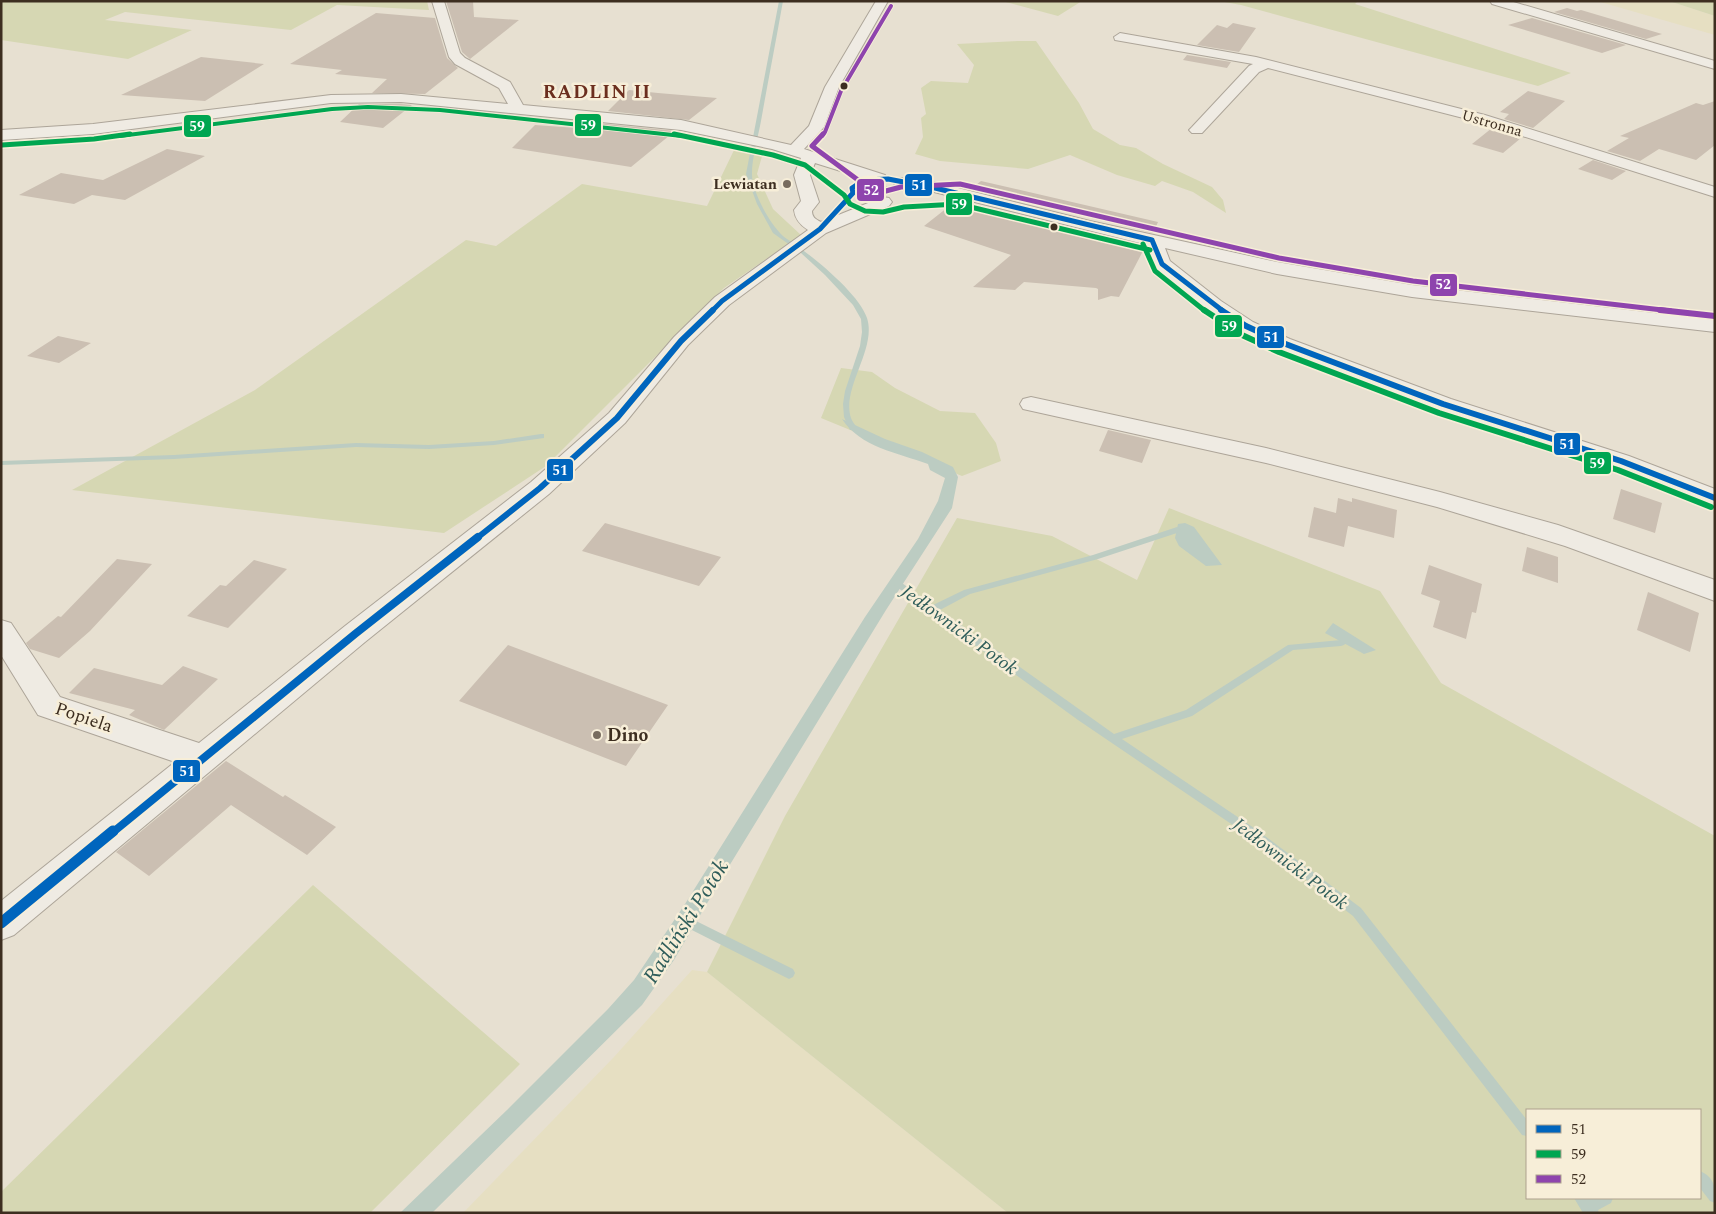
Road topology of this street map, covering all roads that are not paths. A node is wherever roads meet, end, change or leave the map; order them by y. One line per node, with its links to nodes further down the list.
1 (438, 1): 7 (street)
2 (882, 1): 8 (street)
3 (1496, 1): 6 (street)
4 (1120, 37): 5 (street, Ustronna)
5 (1266, 64): 9 (street); 17 (street, Ustronna)
6 (1715, 65)
7 (517, 108): 10 (street); 11 (street)
8 (816, 127): 11 (street); 13 (street)
9 (1197, 130)
10 (1, 135)
11 (794, 150): 12 (street)
12 (810, 156): 13 (street); 16 (street); 19 (street)
13 (840, 166): 14 (street)
14 (879, 178): 15 (street); 16 (street)
15 (902, 190): 18 (street); 20 (street)
16 (853, 191): 18 (street); 19 (street)
17 (1715, 192)
18 (882, 202): 19 (street)
19 (814, 233): 26 (street)
20 (1152, 240): 21 (street); 23 (street)
21 (1715, 326)
22 (1031, 404): 24 (street)
23 (1715, 498)
24 (1715, 591)
25 (1, 631): 26 (street, Popiela)
26 (203, 758): 27 (street)
27 (1, 923)

